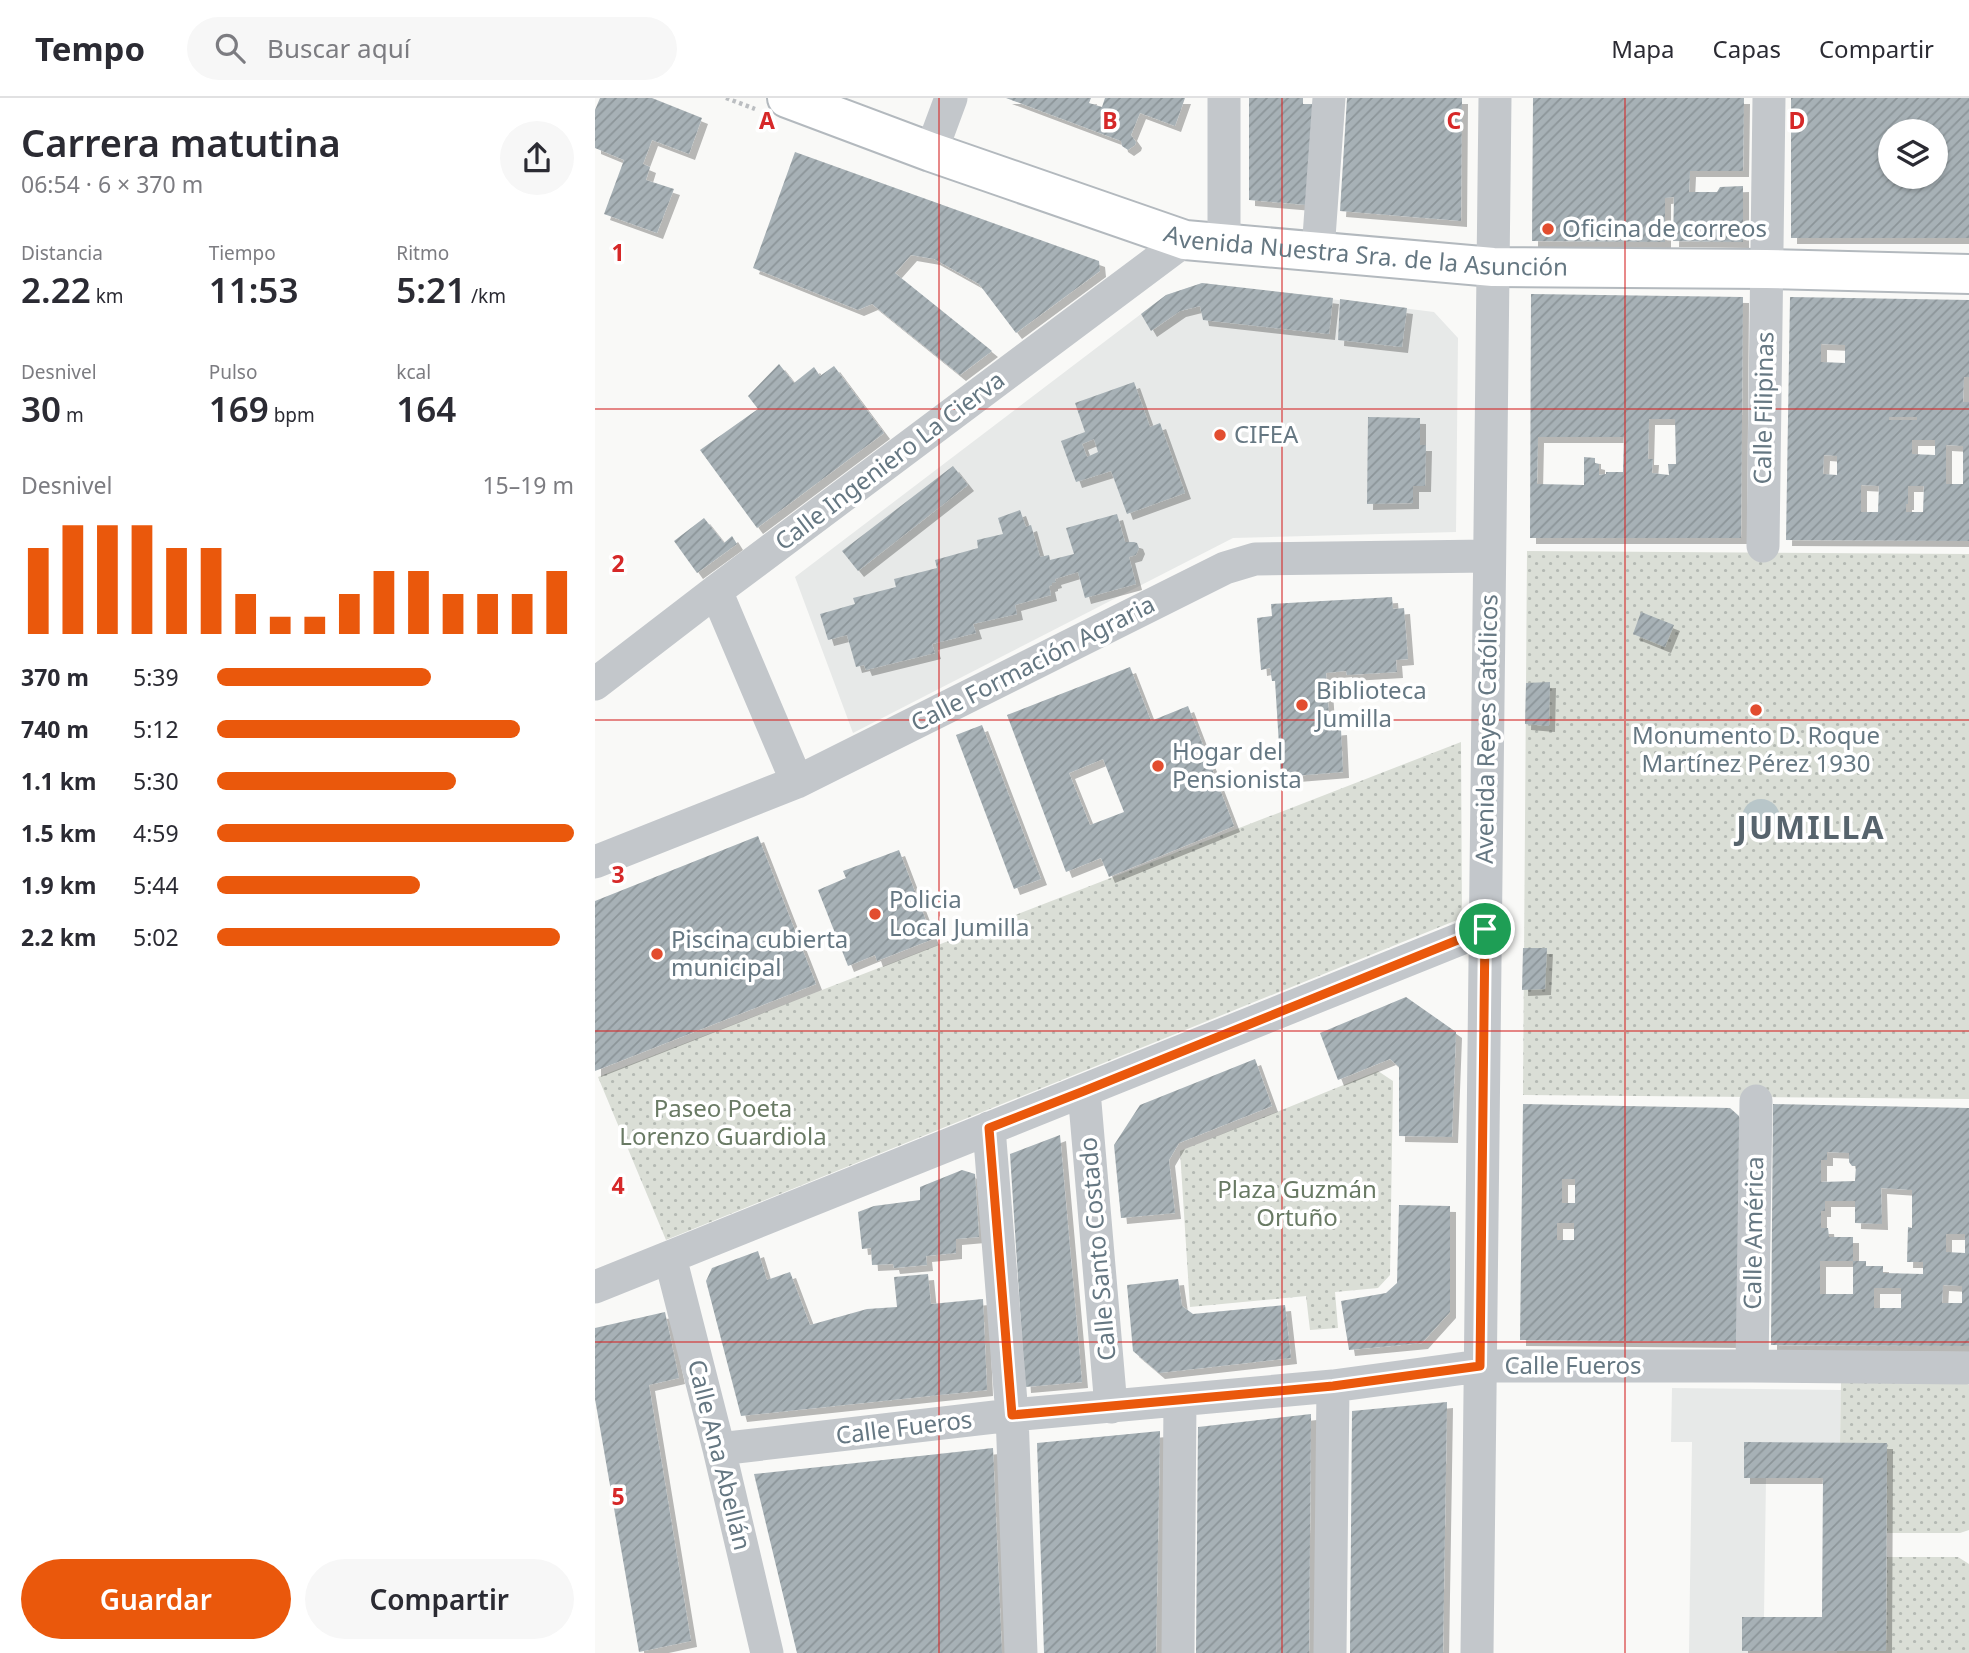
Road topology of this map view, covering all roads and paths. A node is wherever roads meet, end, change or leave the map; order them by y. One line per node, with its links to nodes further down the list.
1 (787, 98): 7 (main road, Avenida Nuestra Sra. de la Asunción)
2 (951, 98): 7 (street)
3 (1224, 98): 9 (street)
4 (1329, 98): 10 (street)
5 (1495, 98): 11 (street, Avenida Reyes Católicos)
6 (1769, 98): 12 (street, Calle Filipinas)
7 (931, 152): 8 (main road, Avenida Nuestra Sra. de la Asunción)
8 (1185, 240): 9 (main road, Avenida Nuestra Sra. de la Asunción); 16 (street, Calle Ingeniero La Cierva)
9 (1224, 244): 10 (main road, Avenida Nuestra Sra. de la Asunción)
10 (1318, 251): 11 (main road, Avenida Nuestra Sra. de la Asunción)
11 (1493, 267): 12 (main road, Avenida Nuestra Sra. de la Asunción); 15 (street, Avenida Reyes Católicos)
12 (1766, 269): 13 (main road, Avenida Nuestra Sra. de la Asunción); 14 (street, Calle Filipinas)
13 (1969, 274)
14 (1763, 546)
15 (1489, 556): 18 (street, Calle Formación Agraria); 20 (street, Avenida Reyes Católicos)
16 (716, 591): 17 (street, Calle Ingeniero La Cierva); 18 (street)
17 (595, 684)
18 (797, 782): 19 (street, Calle Formación Agraria)
19 (595, 862)
20 (1485, 929): 21 (street); 26 (street, Avenida Reyes Católicos)
21 (1084, 1091): 23 (street); 31 (street, Calle Santo Costado)
22 (1756, 1101): 27 (street, Calle América)
23 (989, 1128): 24 (street); 32 (street)
24 (670, 1257): 25 (street); 33 (street, Calle Ana Abellán)
25 (595, 1287)
26 (1480, 1366): 27 (street, Calle Fueros); 29 (street, Calle Fueros); 38 (street, Avenida Reyes Católicos)
27 (1752, 1366): 28 (street, Calle Fueros)
28 (1969, 1368)
29 (1333, 1386): 30 (street, Calle Fueros); 37 (street)
30 (1180, 1400): 31 (street, Calle Fueros); 36 (street)
31 (1111, 1406): 32 (street, Calle Fueros)
32 (1012, 1415): 33 (street, Calle Fueros); 35 (street)
33 (719, 1450): 34 (street, Calle Ana Abellán)
34 (767, 1653)
35 (1021, 1653)
36 (1178, 1653)
37 (1330, 1653)
38 (1477, 1653)

